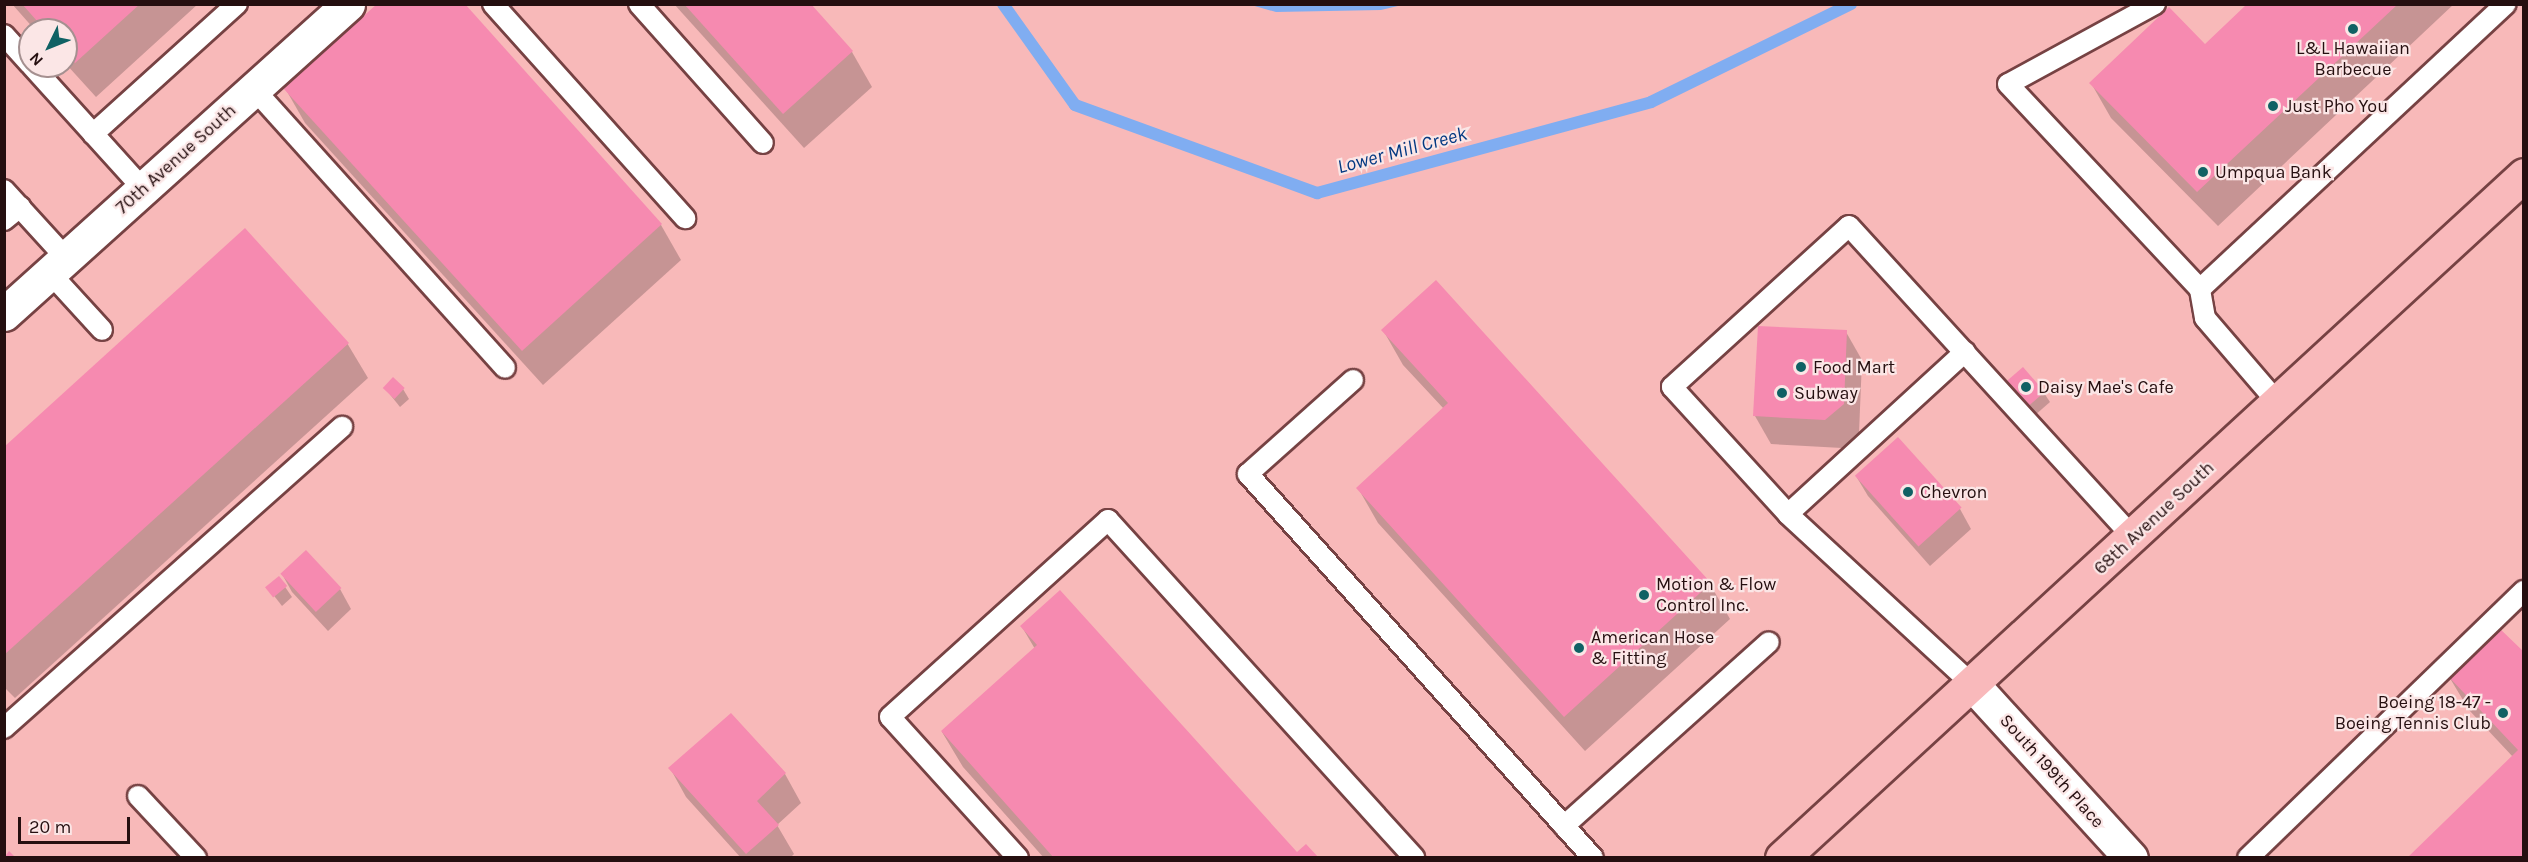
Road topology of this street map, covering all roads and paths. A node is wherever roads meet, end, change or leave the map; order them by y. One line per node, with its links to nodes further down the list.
1 (237, 4): 11 (lane)
2 (348, 4): 10 (street, 70th Avenue South)
3 (492, 4): 17 (lane)
4 (639, 4): 12 (lane)
5 (2155, 4): 20 (lane)
6 (2506, 4): 20 (lane)
7 (4, 35): 8 (lane)
8 (18, 51)
9 (43, 78): 11 (lane)
10 (254, 89): 14 (street, 70th Avenue South); 24 (lane)
11 (93, 134): 14 (lane)
12 (763, 143)
13 (2523, 175): 26 (main road, 68th Avenue South)
14 (143, 189): 19 (street, 70th Avenue South)
15 (4, 190): 16 (lane)
16 (20, 207): 18 (lane); 19 (lane)
17 (685, 218)
18 (4, 220)
19 (58, 266): 21 (street, 70th Avenue South); 22 (lane)
20 (2200, 289): 26 (lane)
21 (4, 314)
22 (102, 330)
23 (1965, 352): 28 (lane); 28 (lane); 29 (lane)
24 (505, 368)
25 (1353, 380): 35 (lane)
26 (2278, 403): 29 (main road, 68th Avenue South)
27 (342, 427): 33 (lane)
28 (1788, 514): 32 (lane)
29 (2133, 537): 32 (main road, 68th Avenue South)
30 (2523, 591): 42 (lane)
31 (1769, 642): 35 (lane)
32 (1973, 685): 40 (main road, 68th Avenue South); 41 (street, South 199th Place)
33 (8, 717)
34 (138, 796): 36 (lane)
35 (1564, 826): 39 (lane)
36 (195, 858)
37 (1018, 858): 38 (lane)
38 (1414, 858)
39 (1593, 858)
40 (1782, 858)
41 (2131, 858)
42 (2248, 858)

